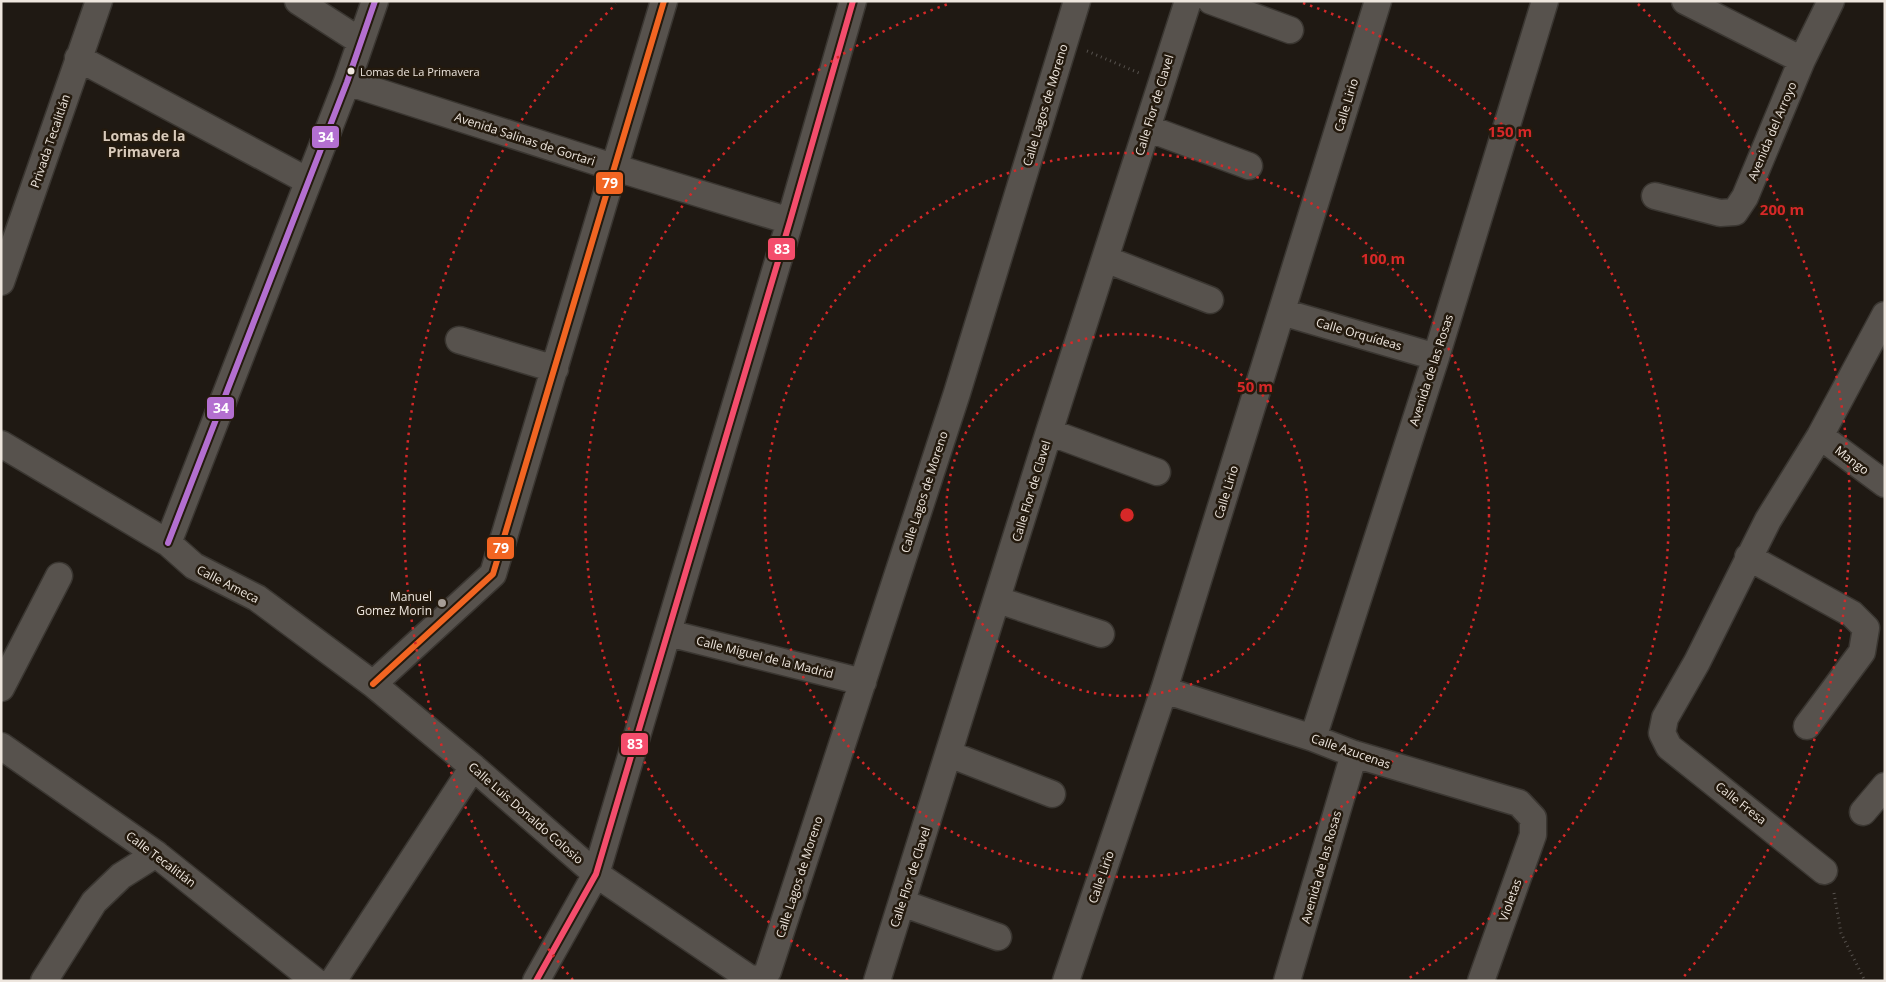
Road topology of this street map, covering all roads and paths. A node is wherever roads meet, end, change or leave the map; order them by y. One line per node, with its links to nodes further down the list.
1 (99, 1): 16 (street, Privada Tecalitlán)
2 (298, 1): 14 (street)
3 (375, 1): 14 (street)
4 (664, 1): 22 (street)
5 (853, 1): 25 (street)
6 (1077, 1): 15 (street, Calle Lagos de Moreno)
7 (1188, 1): 19 (street, Calle Flor de Clavel)
8 (1211, 1): 13 (street)
9 (1378, 1): 29 (street, Calle Lirio)
10 (1545, 1): 32 (street, Avenida de las Rosas)
11 (1685, 1): 17 (street)
12 (1831, 1): 17 (street, Avenida del Arroyo)
13 (1290, 30)
14 (360, 41): 18 (street)
15 (1065, 41): 19 (path); 45 (street, Calle Lagos de Moreno)
16 (78, 58): 23 (street); 27 (street, Privada Tecalitlán)
17 (1802, 60): 24 (street, Avenida del Arroyo)
18 (347, 82): 22 (street, Avenida Salinas de Gortari); 23 (street)
19 (1160, 82): 20 (street, Calle Flor de Clavel)
20 (1147, 128): 21 (street); 26 (street, Calle Flor de Clavel)
21 (1249, 166)
22 (616, 168): 25 (street, Avenida Salinas de Gortari); 33 (street)
23 (308, 181): 39 (street)
24 (1655, 196)
25 (790, 221): 43 (street)
26 (1105, 259): 28 (street); 34 (street, Calle Flor de Clavel)
27 (1, 282)
28 (1210, 300)
29 (1282, 312): 32 (street, Calle Orquídeas); 48 (street, Calle Lirio)
30 (1884, 318): 35 (street)
31 (459, 340): 33 (street)
32 (1436, 357): 50 (street, Avenida de las Rosas)
33 (555, 370): 46 (street)
34 (1049, 432): 37 (street); 42 (street, Calle Flor de Clavel)
35 (1820, 436): 38 (street, Mango); 40 (street)
36 (1, 444): 39 (street, Calle Ameca)
37 (1157, 472)
38 (1885, 484)
39 (168, 543): 46 (street, Calle Ameca)
40 (1748, 557): 49 (street); 60 (street, Calle Fresa)
41 (59, 576): 47 (street)
42 (998, 600): 44 (street); 52 (street, Calle Flor de Clavel)
43 (668, 633): 45 (street, Calle Miguel de la Madrid); 61 (street)
44 (1101, 634)
45 (862, 682): 64 (street, Calle Lagos de Moreno)
46 (373, 684): 54 (street, Calle Luis Donaldo Colosio)
47 (1, 688)
48 (1164, 690): 50 (street, Calle Azucenas); 70 (street, Calle Lirio)
49 (1807, 726)
50 (1313, 738): 53 (street, Calle Azucenas)
51 (1, 746): 59 (street, Calle Tecalitlán)
52 (949, 754): 56 (street); 62 (street, Calle Flor de Clavel)
53 (1354, 754): 58 (street, Calle Azucenas); 71 (street, Avenida de las Rosas)
54 (474, 767): 61 (street, Calle Luis Donaldo Colosio); 67 (street)
55 (1885, 786): 57 (street)
56 (1052, 794)
57 (1863, 812)
58 (1533, 818): 72 (street, Violetas)
59 (156, 854): 65 (street); 66 (street, Calle Tecalitlán)
60 (1824, 871): 73 (path)
61 (596, 874): 64 (street, Calle Luis Donaldo Colosio); 68 (street)
62 (902, 902): 63 (street); 69 (street, Calle Flor de Clavel)
63 (998, 937)
64 (762, 979)
65 (44, 981)
66 (315, 981)
67 (333, 981)
68 (536, 981)
69 (877, 981)
70 (1066, 981)
71 (1288, 981)
72 (1481, 981)
73 (1865, 981)

